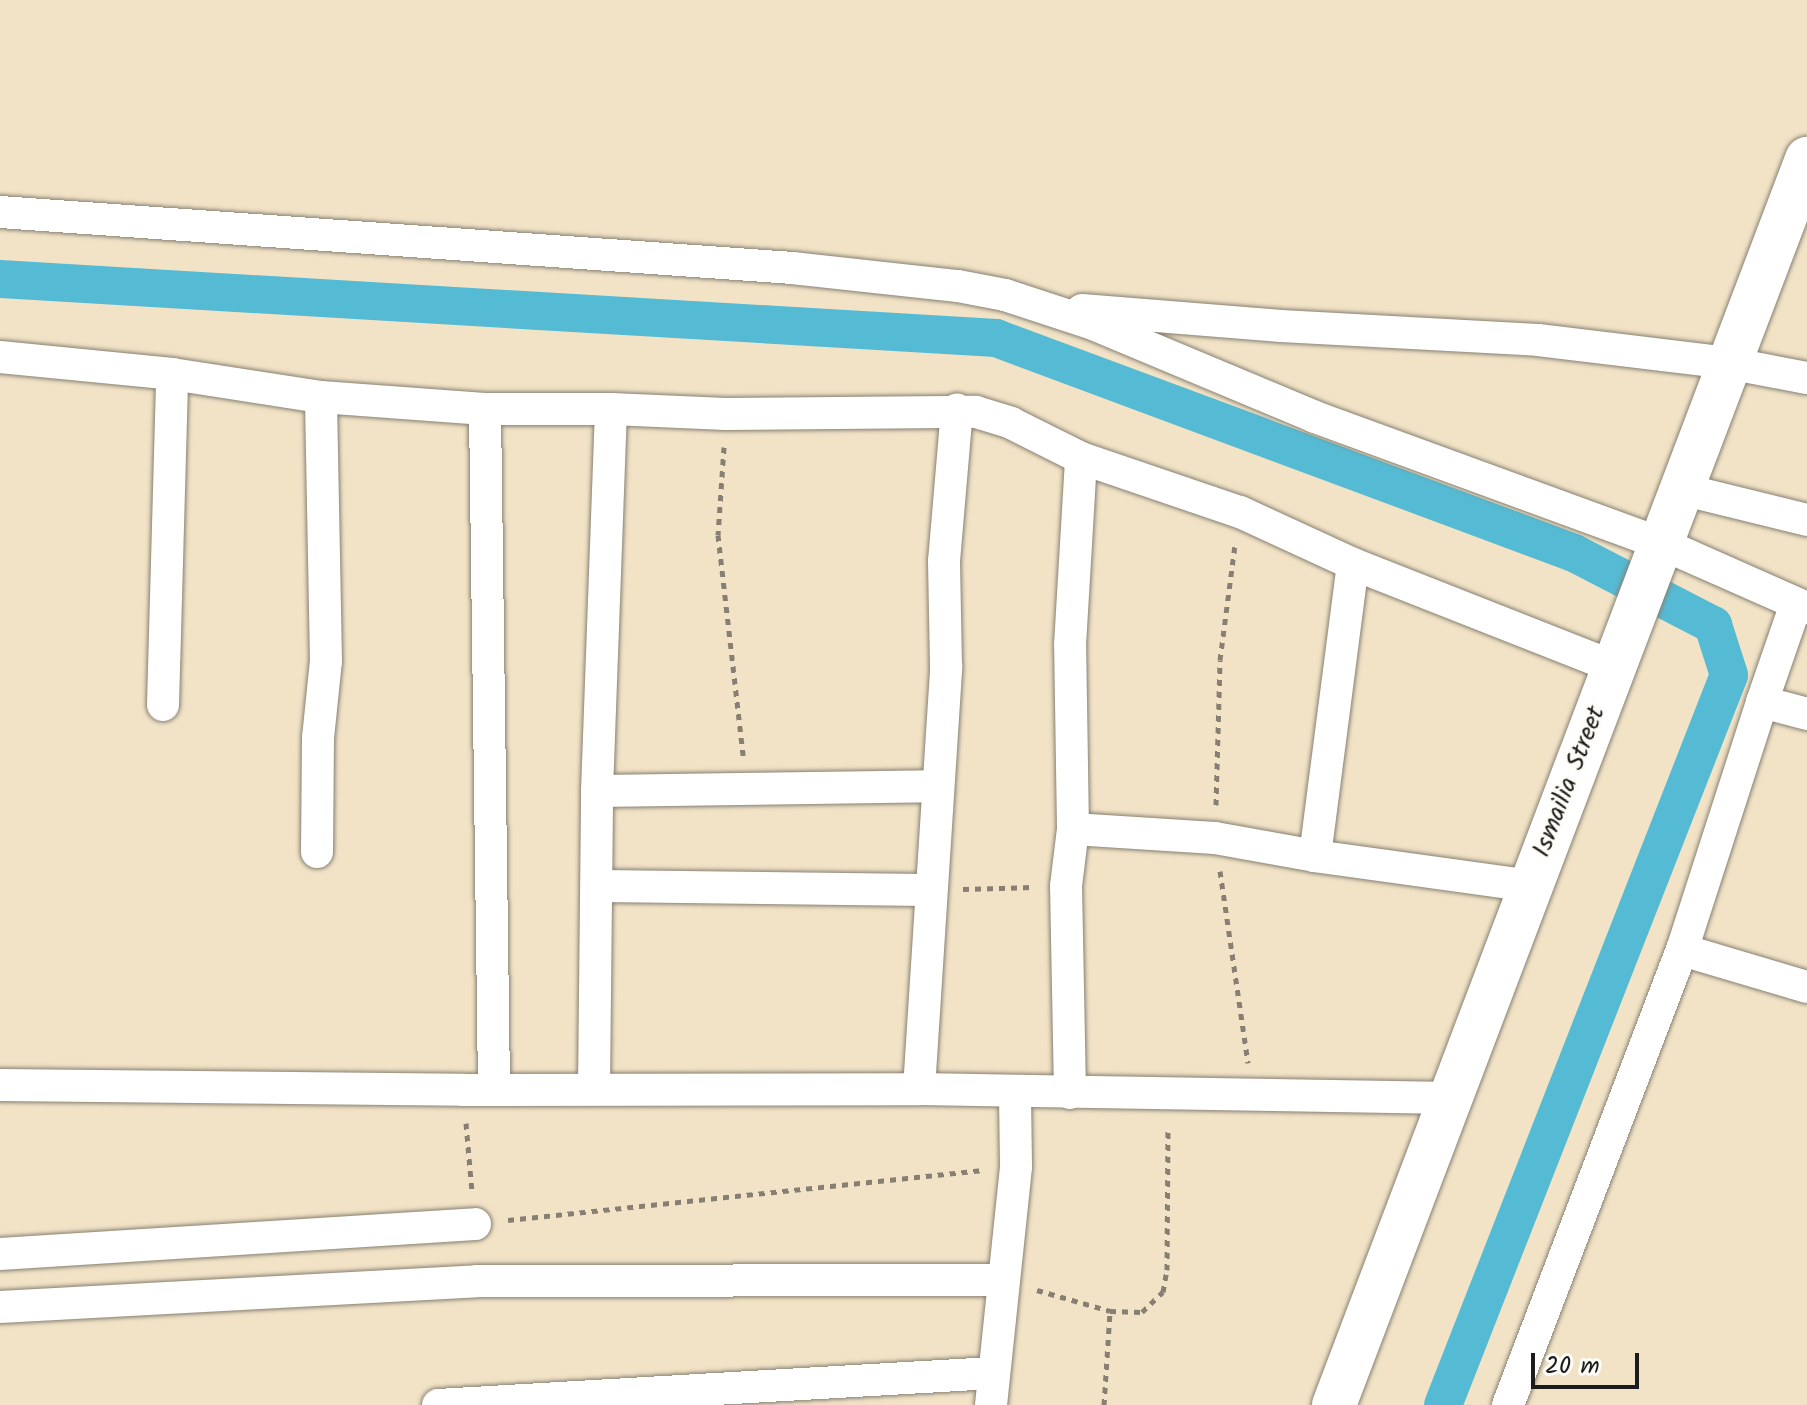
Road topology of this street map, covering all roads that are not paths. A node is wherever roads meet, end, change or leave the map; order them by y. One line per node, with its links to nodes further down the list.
1 (1807, 159): 5 (street, Ismailia Street)
2 (0, 212): 3 (street)
3 (1045, 307): 5 (street); 15 (street)
4 (0, 357): 6 (street)
5 (1728, 363): 7 (street); 13 (street, Ismailia Street)
6 (172, 374): 8 (street); 20 (street)
7 (1807, 378)
8 (321, 397): 9 (street); 25 (street)
9 (485, 409): 10 (street); 35 (street)
10 (611, 409): 11 (street); 23 (street)
11 (957, 410): 12 (street); 22 (street)
12 (1081, 458): 16 (street); 24 (street)
13 (1681, 489): 14 (street); 15 (street, Ismailia Street)
14 (1807, 520)
15 (1656, 556): 17 (street); 18 (street, Ismailia Street)
16 (1353, 564): 18 (street); 26 (street)
17 (1802, 606): 19 (street)
18 (1619, 653): 28 (street, Ismailia Street)
19 (1762, 702): 21 (street); 30 (street)
20 (163, 705)
21 (1807, 714)
22 (936, 786): 23 (street); 29 (street)
23 (597, 791): 27 (street)
24 (1073, 829): 26 (street); 37 (street)
25 (317, 852)
26 (1315, 856): 28 (street)
27 (597, 886): 29 (street); 33 (street)
28 (1531, 886): 38 (street, Ismailia Street)
29 (930, 890): 34 (street)
30 (1682, 950): 31 (street); 47 (street)
31 (1807, 987)
32 (0, 1085): 35 (street)
33 (594, 1089): 34 (street); 35 (street)
34 (919, 1089): 36 (street)
35 (479, 1090)
36 (1015, 1092): 37 (street); 41 (street)
37 (1070, 1093): 38 (street)
38 (1452, 1098): 46 (street, Ismailia Street)
39 (475, 1224): 40 (street)
40 (0, 1254)
41 (1003, 1280): 42 (street); 43 (street)
42 (0, 1307)
43 (993, 1373): 44 (street); 45 (street)
44 (438, 1405)
45 (991, 1405)
46 (1334, 1405)
47 (1508, 1405)

